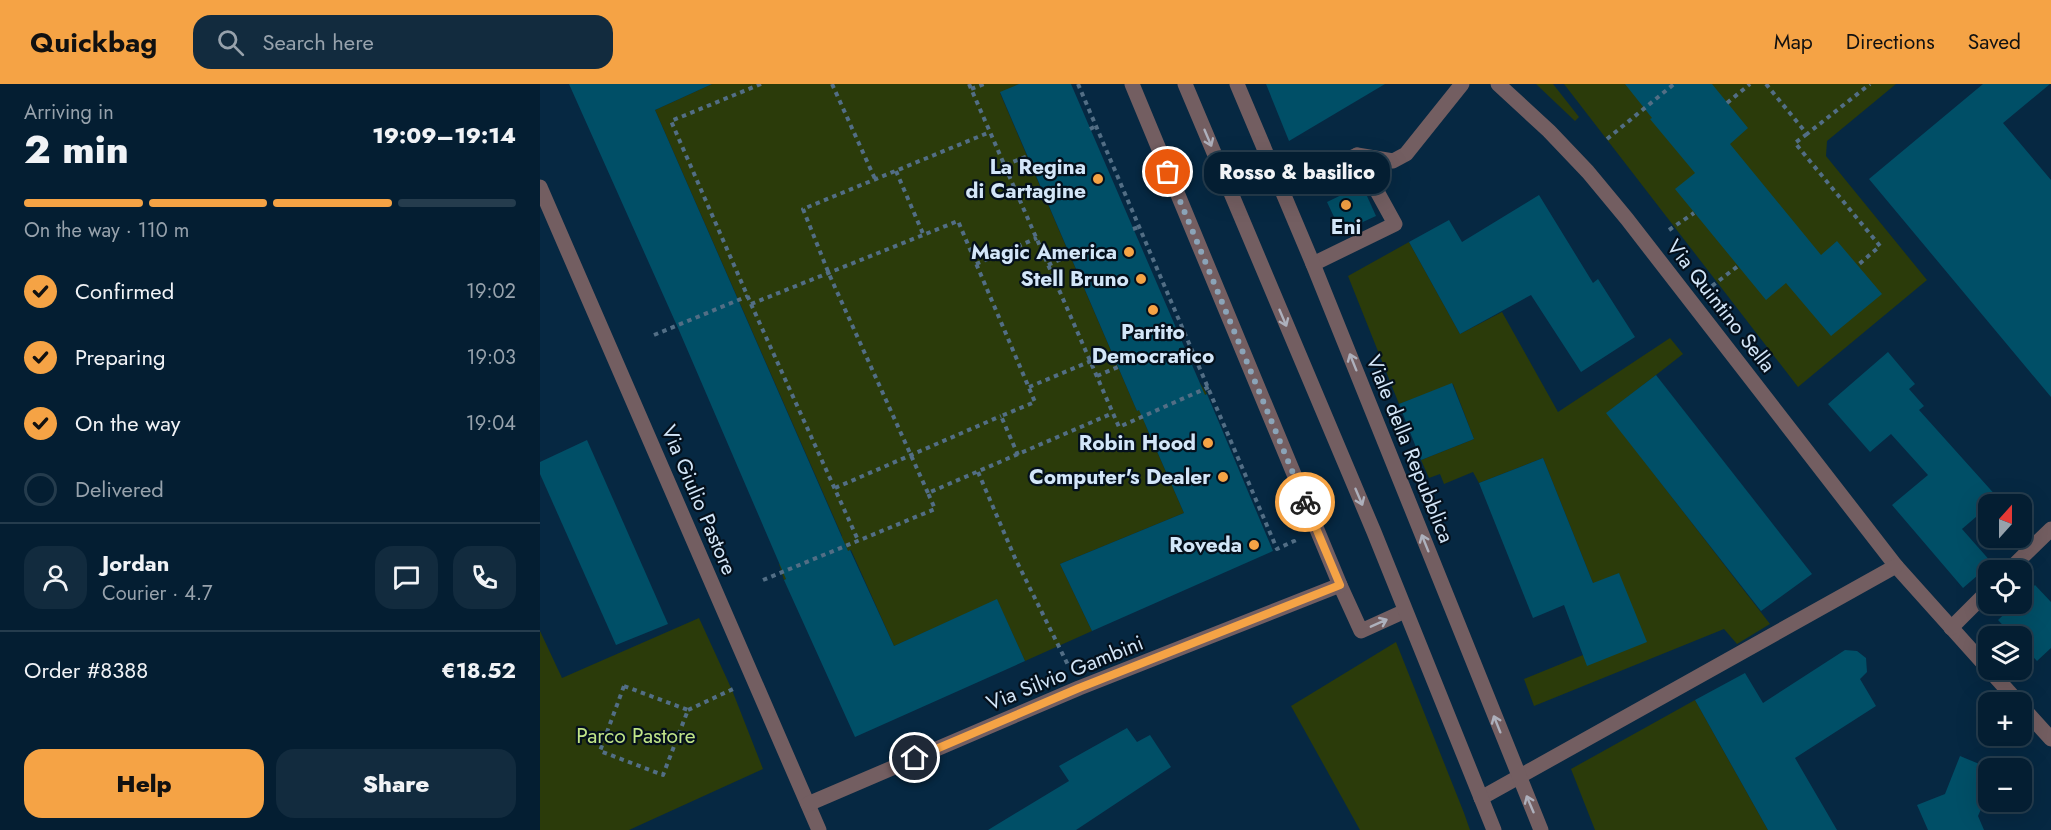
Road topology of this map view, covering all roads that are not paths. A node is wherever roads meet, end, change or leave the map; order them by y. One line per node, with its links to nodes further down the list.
1 (1132, 84): 13 (street)
2 (1185, 84): 15 (street, one-way to 15)
3 (1237, 84): 8 (street, Viale della Repubblica)
4 (1462, 84): 6 (street)
5 (1498, 84): 12 (street, Via Quintino Sella)
6 (1357, 155): 8 (street); 9 (street)
7 (540, 187): 22 (street, Via Giulio Pastore)
8 (1280, 189): 9 (street, Viale della Repubblica)
9 (1313, 264): 20 (street, Viale della Repubblica, one-way to 9)
10 (2051, 529): 11 (street)
11 (2019, 560)
12 (1896, 566): 16 (street, Via Quintino Sella); 20 (street)
13 (1340, 585): 15 (street, one-way to 15); 22 (street, Via Silvio Gambini)
14 (1978, 601): 16 (street)
15 (1406, 611): 21 (street)
16 (1951, 627): 17 (street, Via Quintino Sella)
17 (2009, 692)
18 (2032, 718): 19 (street)
19 (2051, 739)
20 (1519, 778): 21 (street); 25 (street, Viale della Repubblica, one-way to 20)
21 (1481, 798): 24 (street)
22 (808, 804): 23 (street, Via Giulio Pastore)
23 (819, 830)
24 (1494, 830)
25 (1541, 830)

